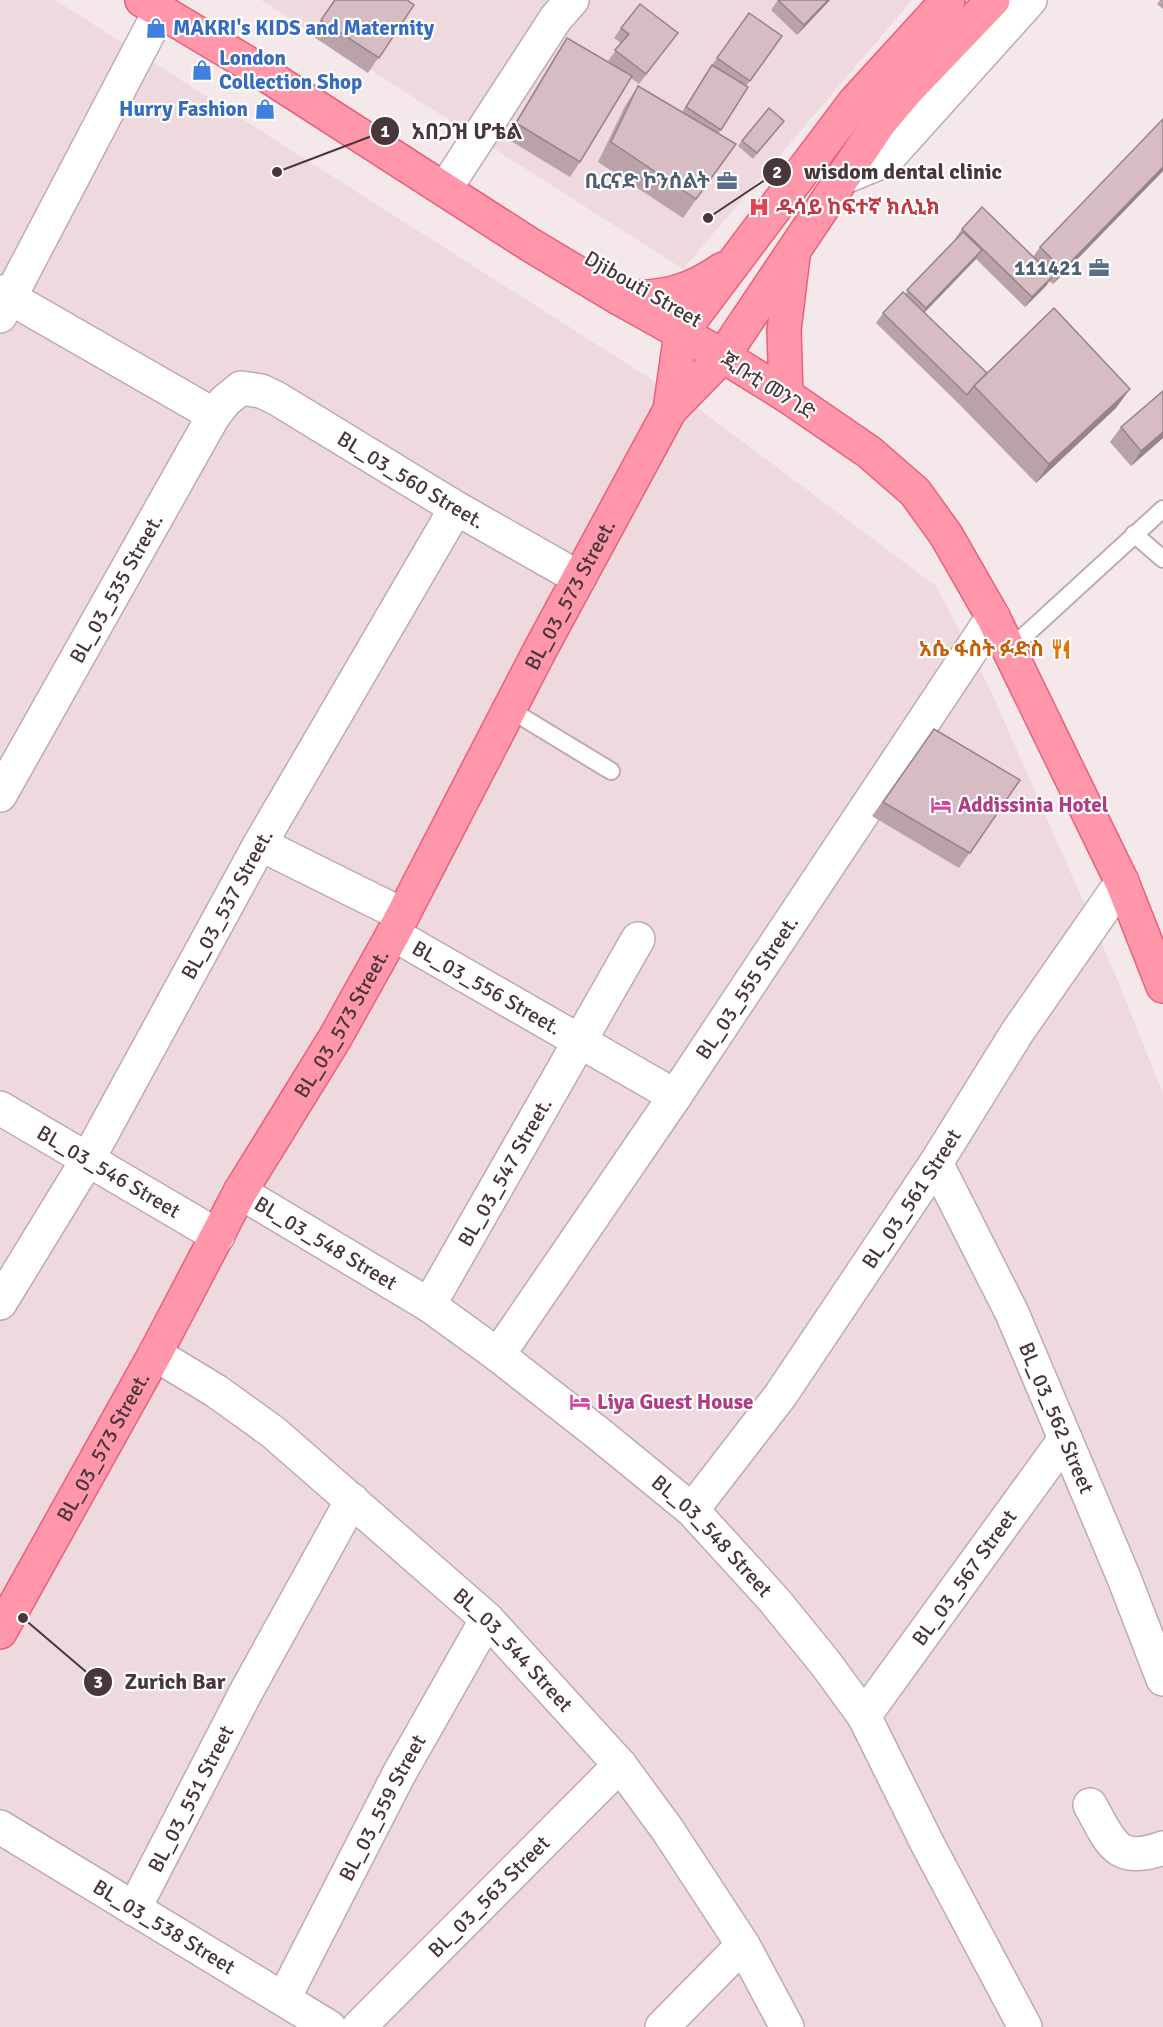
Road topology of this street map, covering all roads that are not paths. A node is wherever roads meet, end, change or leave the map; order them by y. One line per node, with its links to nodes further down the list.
1 (572, 0): 7 (street)
2 (948, 0): 9 (main road)
3 (993, 0): 6 (main road)
4 (1030, 0): 6 (street)
5 (163, 4): 7 (main road, Djibouti Street); 12 (street)
6 (842, 178): 8 (main road)
7 (449, 181): 10 (main road, ጂቡቲ መንገድ); 11 (main road, Djibouti Street)
8 (794, 247): 14 (main road); 15 (main road)
9 (741, 255): 11 (main road); 13 (main road)
10 (619, 298): 11 (main road); 13 (main road, ጂቡቲ መንገድ)
11 (654, 298): 13 (main road, Djibouti Street)
12 (3, 302): 18 (street)
13 (686, 326): 14 (main road, ጂቡቲ መንገድ); 17 (main road)
14 (728, 349): 15 (main road, ጂቡቲ መንገድ); 17 (main road)
15 (785, 383): 24 (main road, ጂቡቲ መንገድ); 25 (main road)
16 (241, 388): 18 (street, BL_03_535 Street.); 19 (street, BL_03_560 Street.)
17 (670, 410): 23 (main road, BL_03_573 Street.)
18 (214, 415): 28 (street, BL_03_535 Street.)
19 (456, 508): 23 (street, BL_03_560 Street.); 29 (street, BL_03_537 Street.)
20 (1163, 508): 21 (lane)
21 (1134, 534): 22 (lane); 25 (lane)
22 (1163, 559)
23 (579, 578): 26 (main road, BL_03_573 Street.)
24 (993, 617): 30 (main road, ጂቡቲ መንገድ); 36 (street, BL_03_555 Street.)
25 (1022, 638): 33 (main road)
26 (509, 709): 27 (lane); 31 (main road, BL_03_573 Street.)
27 (611, 771)
28 (0, 795)
29 (260, 844): 31 (street, BL_03_556 Street.); 38 (street, BL_03_537 Street.)
30 (1122, 882): 34 (main road, ጂቡቲ መንገድ); 39 (street, BL_03_561 Street)
31 (398, 924): 35 (street, BL_03_556 Street.); 40 (main road, BL_03_573 Street.)
32 (638, 939): 35 (street, BL_03_556 Street.)
33 (1163, 946)
34 (1163, 986)
35 (581, 1041): 36 (street, BL_03_556 Street.); 43 (street, BL_03_547 Street.)
36 (675, 1096): 45 (street, BL_03_555 Street.)
37 (0, 1108): 38 (street, BL_03_546 Street)
38 (88, 1159): 41 (street, BL_03_546 Street); 42 (street, BL_03_537 Street.)
39 (936, 1162): 46 (street, BL_03_562 Street); 48 (street, BL_03_561 Street)
40 (240, 1192): 41 (main road, BL_03_573 Street.); 43 (street, BL_03_548 Street)
41 (218, 1236): 44 (main road, BL_03_573 Street.)
42 (0, 1303)
43 (429, 1305): 45 (street, BL_03_548 Street)
44 (155, 1354): 47 (street, BL_03_544 Street); 50 (main road, BL_03_573 Street.)
45 (498, 1354): 48 (street, BL_03_548 Street)
46 (1065, 1440): 51 (street, BL_03_562 Street); 52 (street, BL_03_567 Street)
47 (352, 1500): 49 (street, BL_03_544 Street); 57 (street, BL_03_551 Street)
48 (692, 1510): 52 (street, BL_03_548 Street)
49 (487, 1619): 53 (street, BL_03_544 Street); 59 (street, BL_03_559 Street)
50 (0, 1632)
51 (1163, 1679)
52 (864, 1716): 64 (street, BL_03_548 Street)
53 (620, 1765): 58 (street, BL_03_544 Street); 61 (street, BL_03_563 Street)
54 (1090, 1805): 56 (street)
55 (0, 1827): 57 (street, BL_03_538 Street)
56 (1163, 1848)
57 (134, 1909): 59 (street, BL_03_538 Street)
58 (743, 1945): 62 (street); 63 (street, BL_03_544 Street)
59 (284, 1998): 60 (street, BL_03_538 Street)
60 (329, 2027)
61 (359, 2027)
62 (662, 2027)
63 (787, 2027)
64 (1025, 2027)

